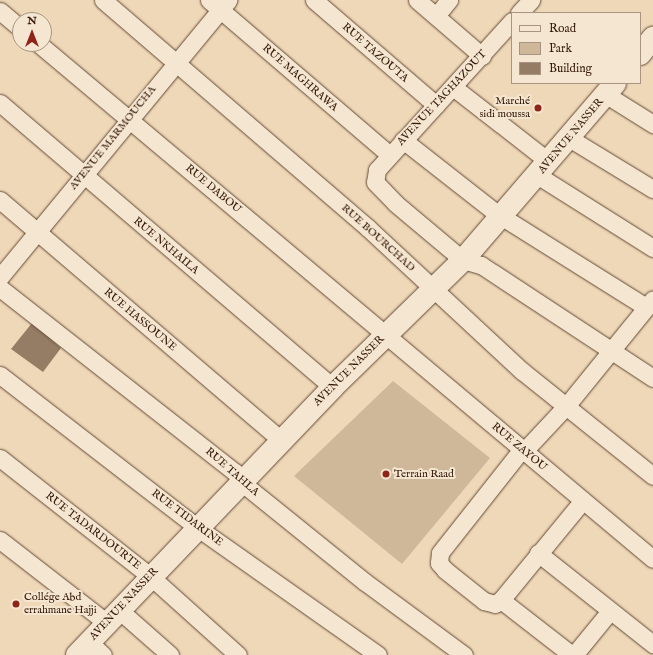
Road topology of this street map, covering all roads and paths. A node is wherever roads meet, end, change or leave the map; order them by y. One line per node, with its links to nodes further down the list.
1 (103, 0): 16 (street, RUE BOURCHAD)
2 (314, 0): 20 (street, RUE TAZOUTA)
3 (417, 0): 9 (street)
4 (449, 0): 9 (street)
5 (530, 0): 8 (street)
6 (219, 3): 16 (street, AVENUE MARMOUCHA); 25 (street, RUE MAGHRAWA)
7 (0, 11): 10 (street)
8 (520, 12)
9 (436, 16): 15 (street)
10 (12, 21)
11 (511, 22): 15 (street, AVENUE TAGHAZOUT)
12 (653, 38): 14 (street)
13 (48, 52): 21 (street, RUE DABOU)
14 (641, 53)
15 (482, 56): 17 (street, AVENUE TAGHAZOUT)
16 (176, 62): 21 (street, AVENUE MARMOUCHA); 36 (street, RUE BOURCHAD)
17 (453, 87): 20 (street, AVENUE TAGHAZOUT); 26 (street)
18 (610, 89): 22 (street); 23 (street, AVENUE NASSER)
19 (0, 103): 27 (street, RUE NKHAILA)
20 (436, 105): 24 (street, AVENUE TAGHAZOUT)
21 (128, 119): 27 (street, AVENUE MARMOUCHA); 38 (street, RUE DABOU)
22 (653, 124)
23 (569, 138): 26 (street, AVENUE NASSER); 28 (street)
24 (403, 140): 25 (street, AVENUE TAGHAZOUT); 30 (street)
25 (390, 155): 33 (street, AVENUE TAGHAZOUT)
26 (543, 168): 30 (street, AVENUE NASSER); 32 (street)
27 (82, 175): 31 (street, AVENUE MARMOUCHA); 42 (street, RUE NKHAILA)
28 (653, 188)
29 (0, 200): 31 (street, RUE HASSOUNE)
30 (502, 216): 33 (street, AVENUE NASSER); 37 (street)
31 (37, 233): 34 (street, AVENUE MARMOUCHA); 44 (street, RUE HASSOUNE)
32 (653, 248)
33 (463, 260): 36 (street, AVENUE NASSER); 39 (street)
34 (0, 277)
35 (0, 288): 48 (street, RUE TAHLA)
36 (433, 289): 38 (street, AVENUE NASSER); 43 (street, RUE BOURCHAD)
37 (650, 303): 39 (street)
38 (387, 334): 42 (street, AVENUE NASSER); 45 (street, RUE ZAYOU)
39 (613, 350): 41 (street); 43 (street)
40 (0, 375): 50 (street, RUE TIDARINE)
41 (653, 378)
42 (333, 387): 44 (street, AVENUE NASSER)
43 (567, 405): 45 (street); 47 (street, RUE BOURCHAD)
44 (281, 440): 48 (street, AVENUE NASSER)
45 (523, 450): 49 (street, RUE ZAYOU); 55 (street)
46 (0, 458): 54 (street, RUE TADARDOURTE)
47 (653, 476)
48 (241, 482): 50 (street, AVENUE NASSER); 63 (street, RUE TAHLA)
49 (583, 500): 52 (street); 53 (street, RUE ZAYOU)
50 (198, 528): 54 (street, AVENUE NASSER); 62 (street, RUE TIDARINE)
51 (0, 540): 57 (street)
52 (538, 553): 55 (street); 56 (street)
53 (653, 559)
54 (150, 576): 57 (street, AVENUE NASSER); 61 (street, RUE TADARDOURTE)
55 (501, 600): 64 (street)
56 (610, 611): 58 (street); 64 (street)
57 (113, 616): 59 (street, AVENUE NASSER); 60 (street)
58 (653, 644)
59 (90, 651)
60 (170, 655)
61 (238, 655)
62 (378, 655)
63 (464, 655)
64 (573, 655)

